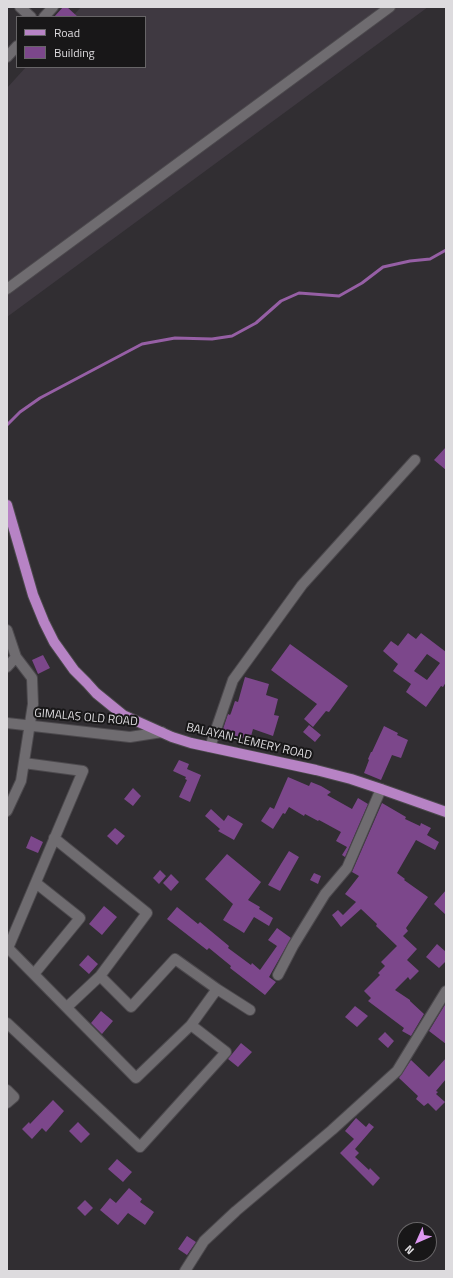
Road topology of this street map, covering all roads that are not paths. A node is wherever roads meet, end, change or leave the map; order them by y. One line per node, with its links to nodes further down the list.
1 (20, 7): 4 (street)
2 (54, 7): 5 (street)
3 (390, 7): 8 (street)
4 (30, 16)
5 (45, 16)
6 (16, 47): 7 (street)
7 (7, 56)
8 (7, 289)
9 (415, 460): 17 (street)
10 (7, 505): 16 (main road, BALAYAN-LEMERY ROAD)
11 (7, 632): 12 (street)
12 (16, 657): 13 (street); 15 (street)
13 (7, 667)
14 (7, 723): 15 (street, GIMALAS OLD ROAD)
15 (30, 726): 16 (street, GIMALAS OLD ROAD); 18 (street)
16 (162, 732): 17 (main road, BALAYAN-LEMERY ROAD)
17 (210, 747): 19 (main road, BALAYAN-LEMERY ROAD)
18 (24, 763): 20 (street); 22 (street)
19 (381, 788): 21 (main road, BALAYAN-LEMERY ROAD); 26 (street)
20 (7, 811)
21 (446, 812)
22 (54, 838): 23 (street); 27 (street)
23 (36, 883): 24 (street); 25 (street)
24 (8, 948): 25 (street)
25 (34, 974): 30 (street)
26 (278, 975)
27 (100, 976): 28 (street); 30 (street)
28 (218, 989): 31 (street); 33 (street)
29 (446, 991): 36 (street)
30 (67, 1008): 33 (street)
31 (250, 1010)
32 (7, 1022): 33 (street)
33 (191, 1025)
34 (7, 1090): 35 (street)
35 (7, 1103)
36 (185, 1271)

